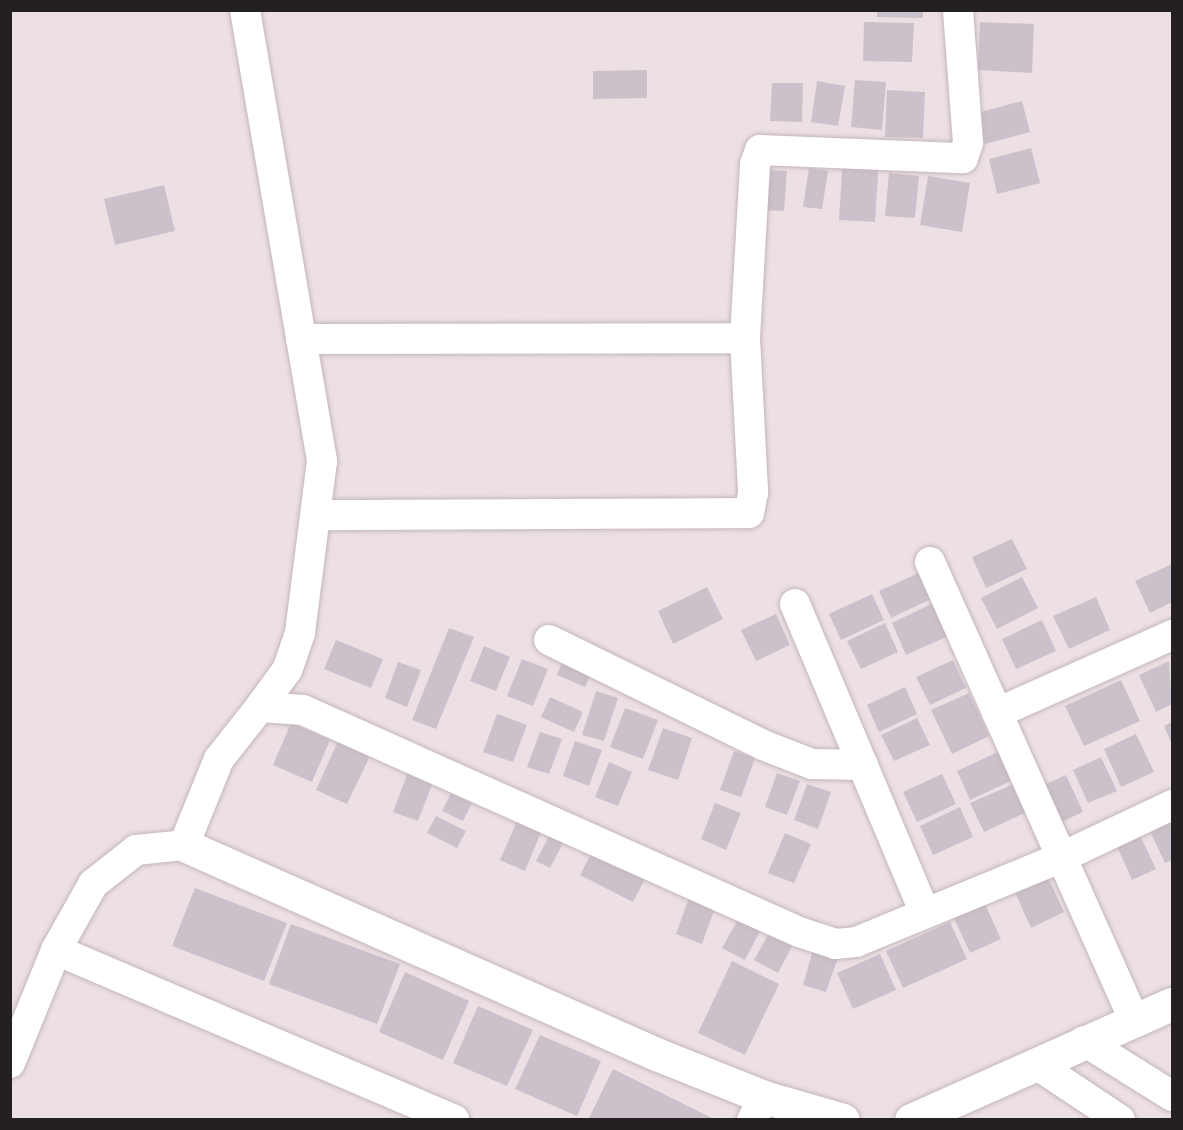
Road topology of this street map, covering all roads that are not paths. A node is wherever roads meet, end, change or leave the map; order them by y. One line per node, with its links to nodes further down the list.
1 (245, 10): 4 (street)
2 (958, 10): 3 (street)
3 (745, 338): 4 (street); 5 (street)
4 (301, 339): 5 (street)
5 (315, 515): 10 (street)
6 (930, 562): 11 (street)
7 (795, 604): 12 (street)
8 (1173, 635): 11 (street)
9 (549, 640): 12 (street)
10 (260, 707): 14 (street); 16 (street)
11 (997, 713): 15 (street)
12 (863, 765): 16 (street)
13 (1173, 805): 15 (street)
14 (184, 845): 17 (street); 24 (street)
15 (1062, 857): 16 (street); 19 (street)
16 (925, 913)
17 (56, 950): 21 (street); 25 (street)
18 (1173, 1004): 19 (street)
19 (1135, 1022): 20 (street)
20 (1083, 1041): 22 (street); 23 (street)
21 (10, 1063)
22 (1036, 1065): 27 (street); 28 (street)
23 (1173, 1096)
24 (758, 1108): 26 (street)
25 (454, 1119)
26 (843, 1119)
27 (911, 1119)
28 (1120, 1119)

